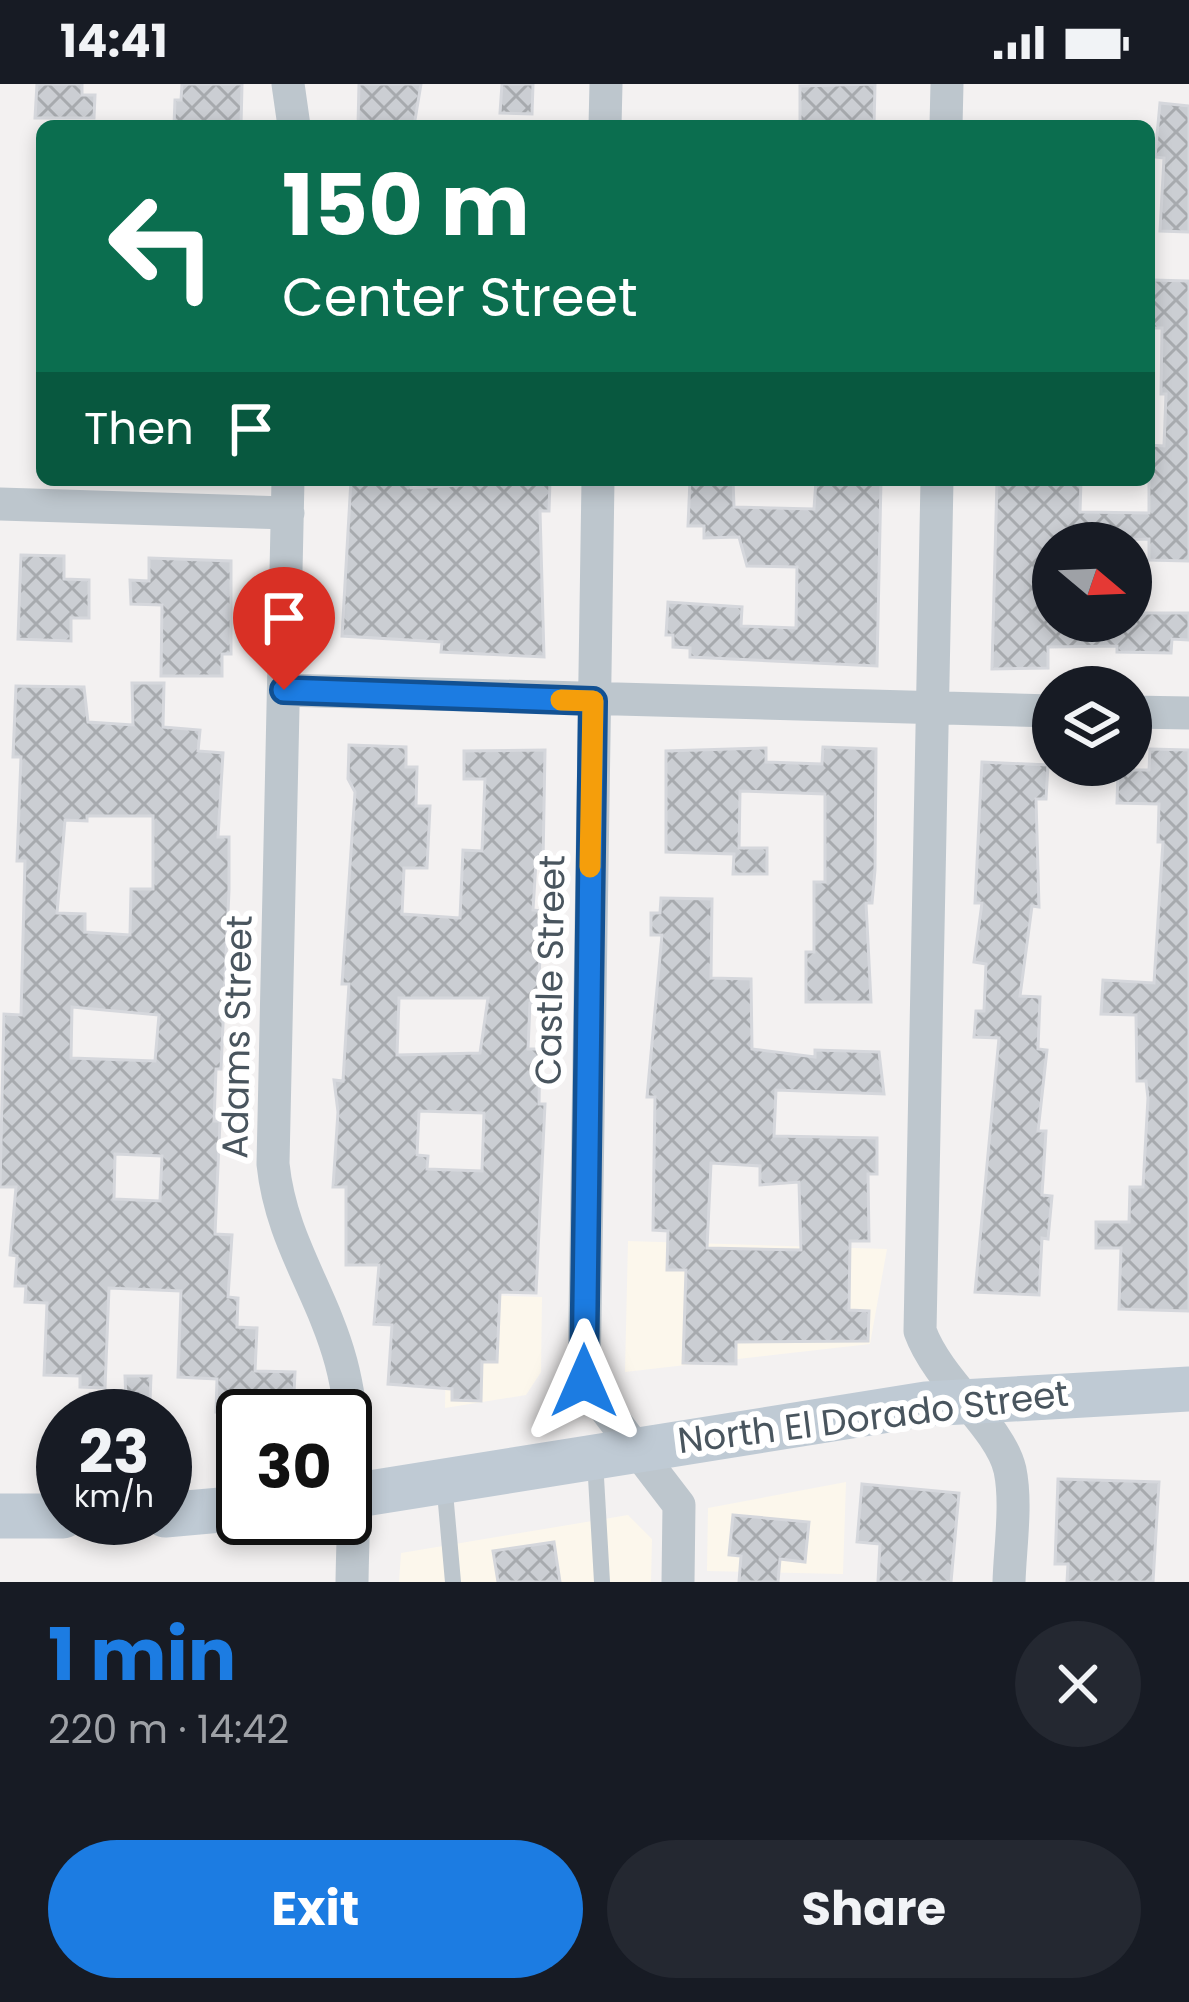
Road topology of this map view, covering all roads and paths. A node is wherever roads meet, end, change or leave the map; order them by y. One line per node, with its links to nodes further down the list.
1 (288, 84): 4 (street)
2 (606, 84): 5 (street)
3 (947, 84): 6 (street)
4 (293, 120)
5 (605, 120)
6 (946, 120)
7 (598, 486): 12 (street, Castle Street)
8 (937, 486): 13 (street)
9 (288, 497): 10 (street); 11 (street, Adams Street)
10 (0, 505)
11 (284, 690): 12 (street); 18 (street, Adams Street)
12 (593, 701): 13 (street); 20 (street, Castle Street)
13 (931, 709): 14 (street); 19 (street)
14 (1032, 711)
15 (1152, 712): 16 (street)
16 (1189, 713)
17 (1189, 1388): 19 (main road, North El Dorado Street)
18 (347, 1389)
19 (961, 1400): 20 (main road, North El Dorado Street); 30 (street)
20 (613, 1450): 21 (main road, North El Dorado Street); 28 (lane); 29 (street, Castle Street)
21 (444, 1480): 22 (main road, North El Dorado Street); 27 (lane)
22 (372, 1492)
23 (0, 1516): 24 (main road)
24 (36, 1516)
25 (351, 1545): 26 (street, Adams Street)
26 (352, 1582)
27 (453, 1582)
28 (602, 1582)
29 (678, 1582)
30 (1009, 1582)

